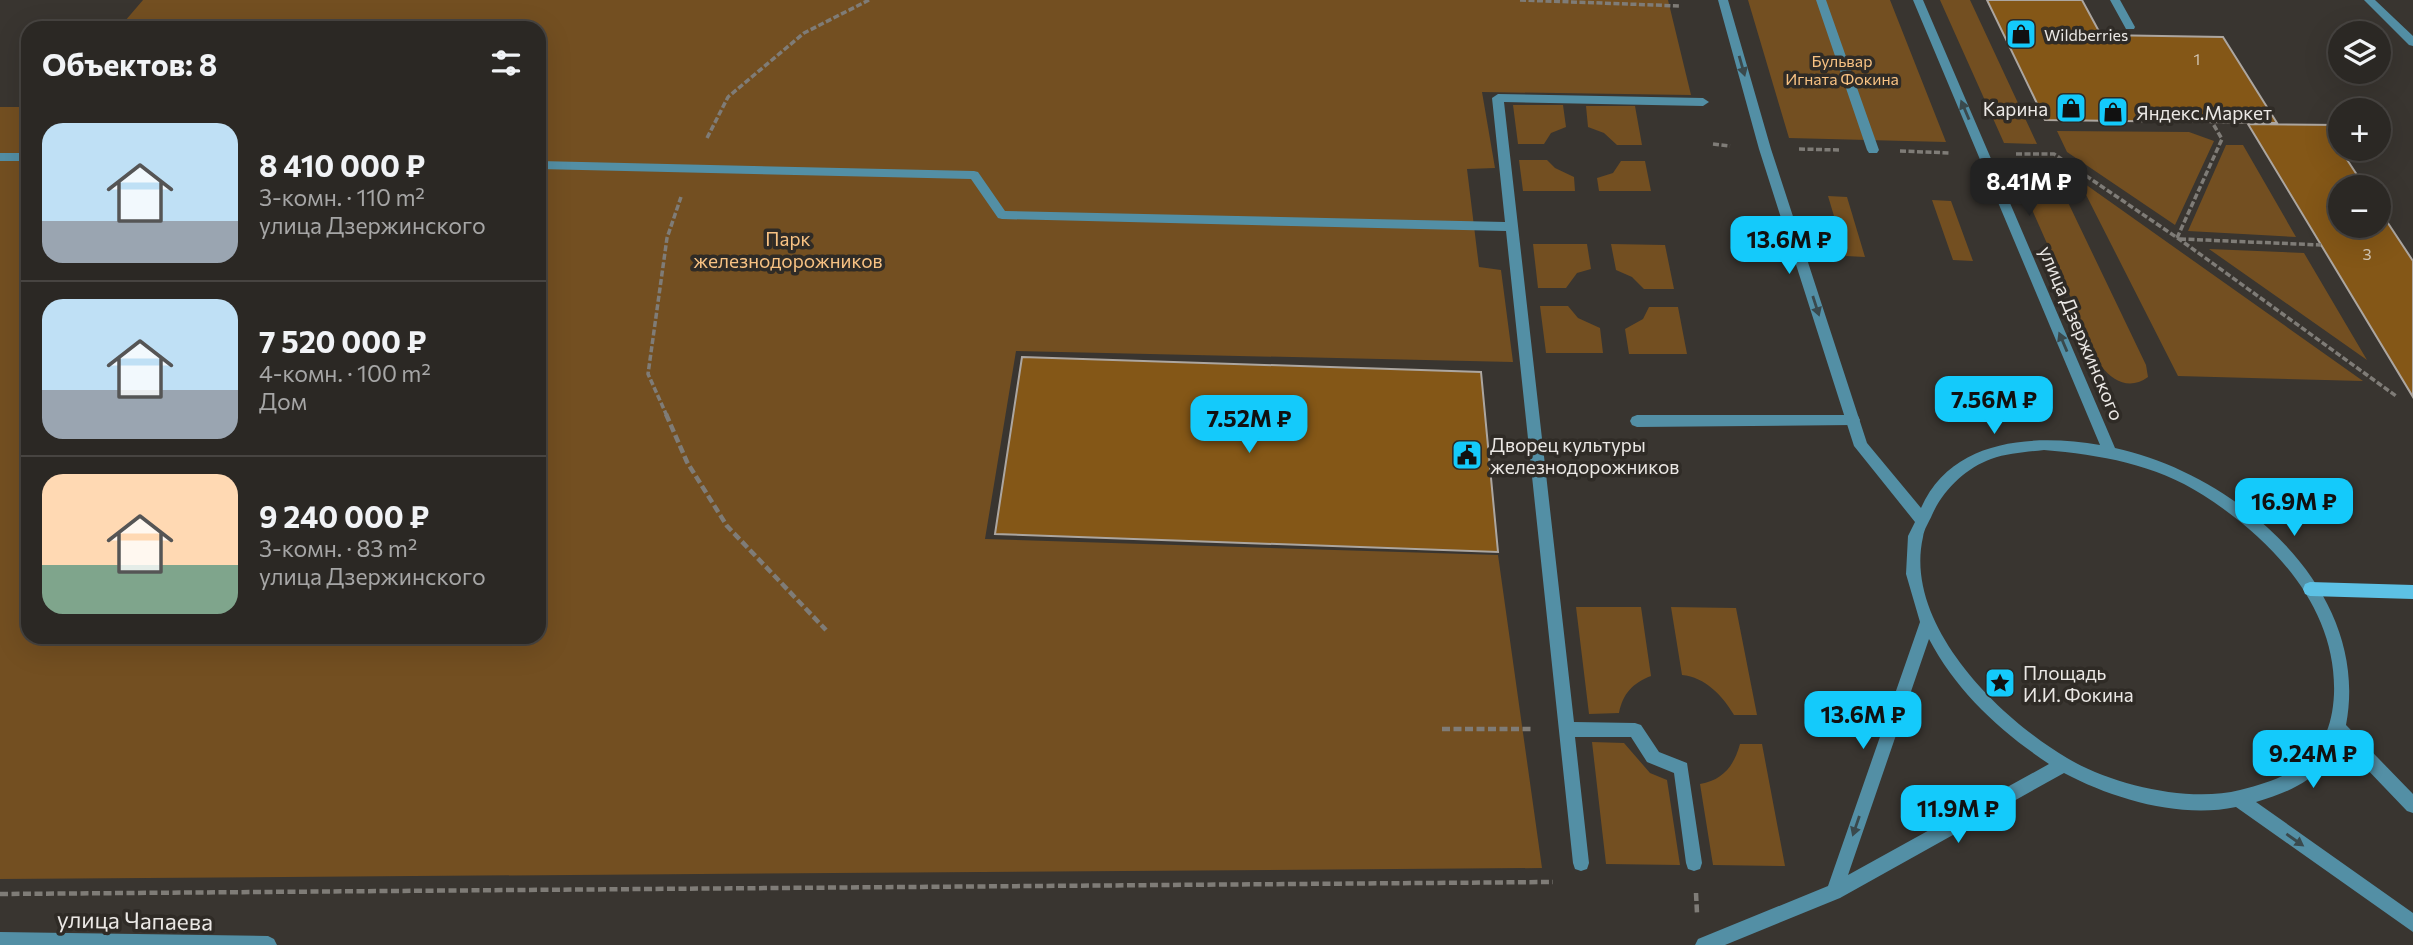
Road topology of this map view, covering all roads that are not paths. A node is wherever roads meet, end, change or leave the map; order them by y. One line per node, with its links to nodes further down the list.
1 (1723, 0): 14 (street, one-way to 14)
2 (1821, 0): 9 (street)
3 (1918, 0): 16 (street, улица Дзержинского, one-way to 3)
4 (2115, 0): 6 (street)
5 (2368, 0): 7 (street)
6 (2130, 27)
7 (2413, 42)
8 (1703, 102): 13 (street)
9 (1872, 150)
10 (0, 157): 11 (street)
11 (21, 157)
12 (546, 164): 13 (street)
13 (1513, 227): 22 (street)
14 (1853, 420): 15 (street); 17 (street)
15 (1637, 421)
16 (2109, 450): 17 (street); 18 (street)
17 (1920, 518): 20 (street)
18 (2310, 589): 19 (street); 21 (street)
19 (2413, 592)
20 (1927, 623): 23 (street); 28 (street, one-way to 28)
21 (2337, 727): 24 (street); 25 (street)
22 (1567, 729): 26 (street); 27 (street)
23 (2063, 765): 24 (street); 28 (street)
24 (2239, 800): 29 (street, one-way to 29)
25 (2413, 805)
26 (1581, 863)
27 (1694, 863)
28 (1834, 892): 32 (street)
29 (2413, 923)
30 (0, 941): 31 (street, улица Чапаева)
31 (268, 945)
32 (1704, 945)

